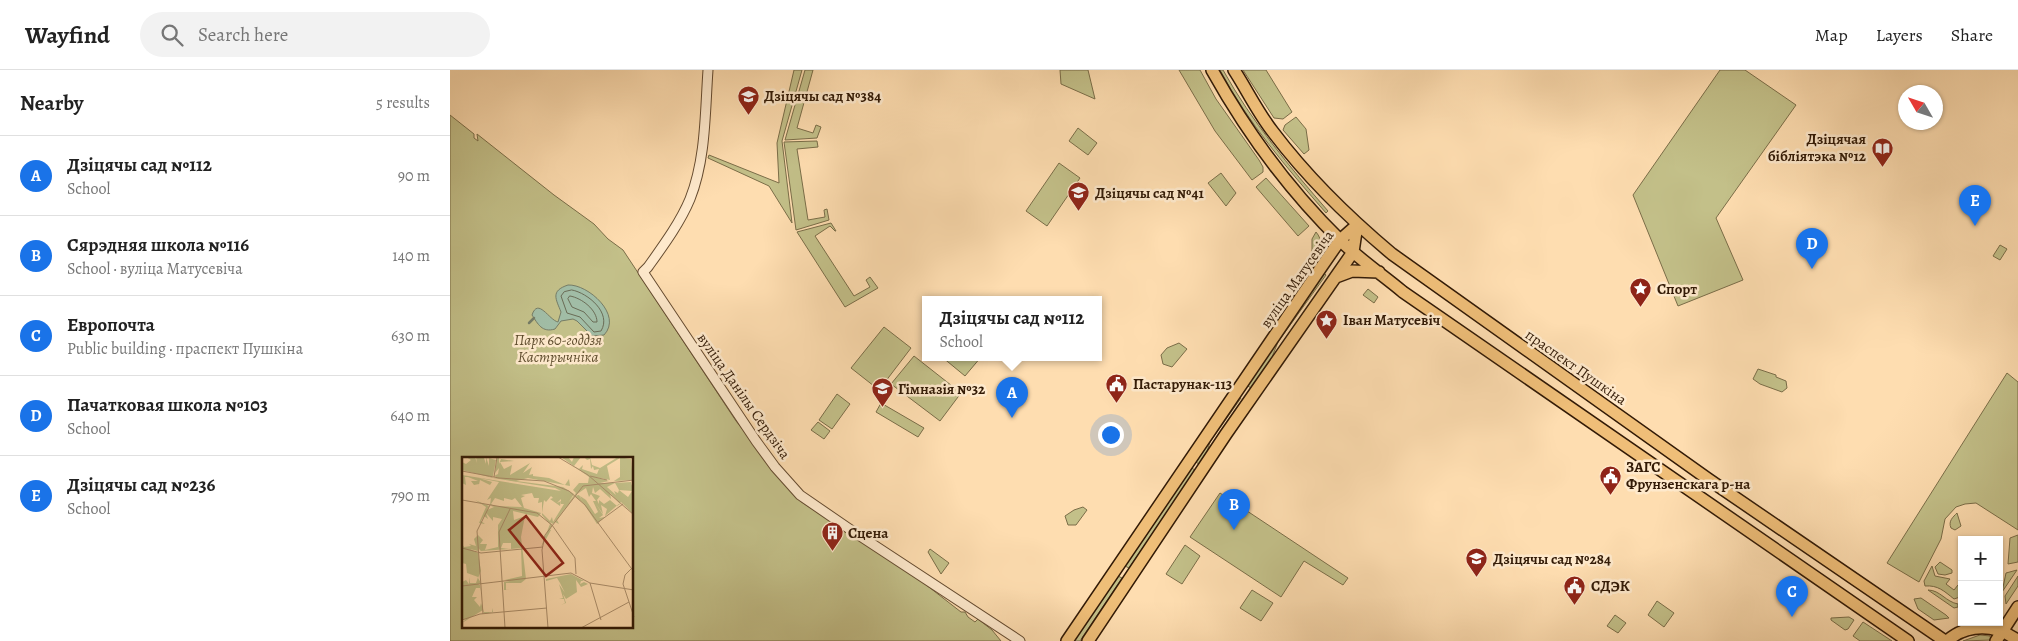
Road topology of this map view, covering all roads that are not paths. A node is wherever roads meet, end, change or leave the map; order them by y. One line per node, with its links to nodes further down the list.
1 (708, 70): 17 (street, вуліца Данілы Сердзіча)
2 (1212, 70): 4 (main road)
3 (1234, 70): 5 (main road, праспект Пушкіна)
4 (1323, 221): 6 (main road); 8 (main road)
5 (1357, 224): 6 (main road, вуліца Матусевіча); 7 (main road, вуліца Матусевіча); 21 (main road, праспект Пушкіна)
6 (1340, 240): 7 (main road); 8 (main road, вуліца Матусевіча)
7 (1353, 252): 9 (main road); 10 (main road, вуліца Матусевіча)
8 (1325, 262): 11 (main road, вуліца Матусевіча)
9 (1379, 272): 10 (main road); 20 (main road)
10 (1336, 277): 12 (main road, вуліца Матусевіча)
11 (1234, 396): 12 (main road); 13 (main road, вуліца Матусевіча)
12 (1226, 434): 14 (main road, вуліца Матусевіча)
13 (1117, 568): 14 (main road); 18 (main road, вуліца Матусевіча)
14 (1131, 577): 19 (main road, вуліца Матусевіча)
15 (2018, 607): 16 (main road)
16 (1999, 636): 21 (main road); 22 (main road)
17 (1020, 641)
18 (1067, 641)
19 (1088, 641)
20 (1908, 641)
21 (1946, 641)
22 (2018, 641)

